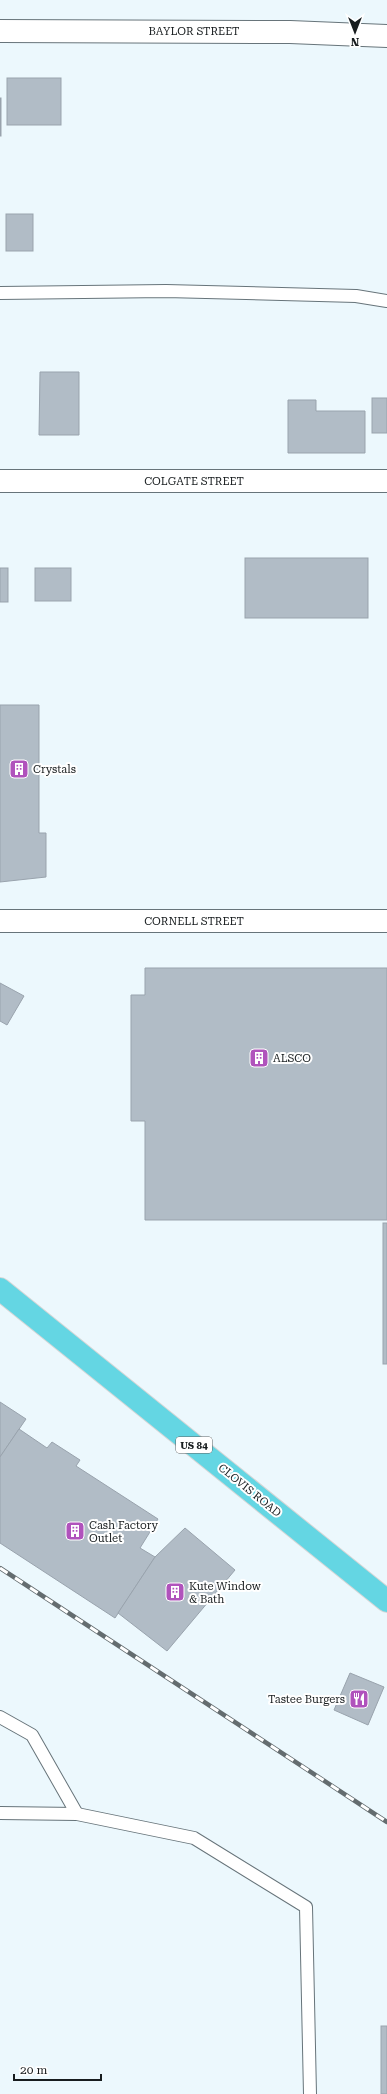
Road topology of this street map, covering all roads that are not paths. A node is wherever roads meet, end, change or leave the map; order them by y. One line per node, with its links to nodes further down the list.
1 (0, 31): 2 (street, BAYLOR STREET)
2 (387, 36)
3 (0, 294): 4 (lane)
4 (387, 301)
5 (387, 480): 6 (street, COLGATE STREET)
6 (0, 481)
7 (0, 921): 8 (street, CORNELL STREET)
8 (387, 921)
9 (0, 1289): 10 (highway, CLOVIS ROAD / US 84)
10 (387, 1601)
11 (0, 1716): 13 (lane)
12 (0, 1812): 13 (lane)
13 (77, 1814): 14 (lane)
14 (310, 2094)

